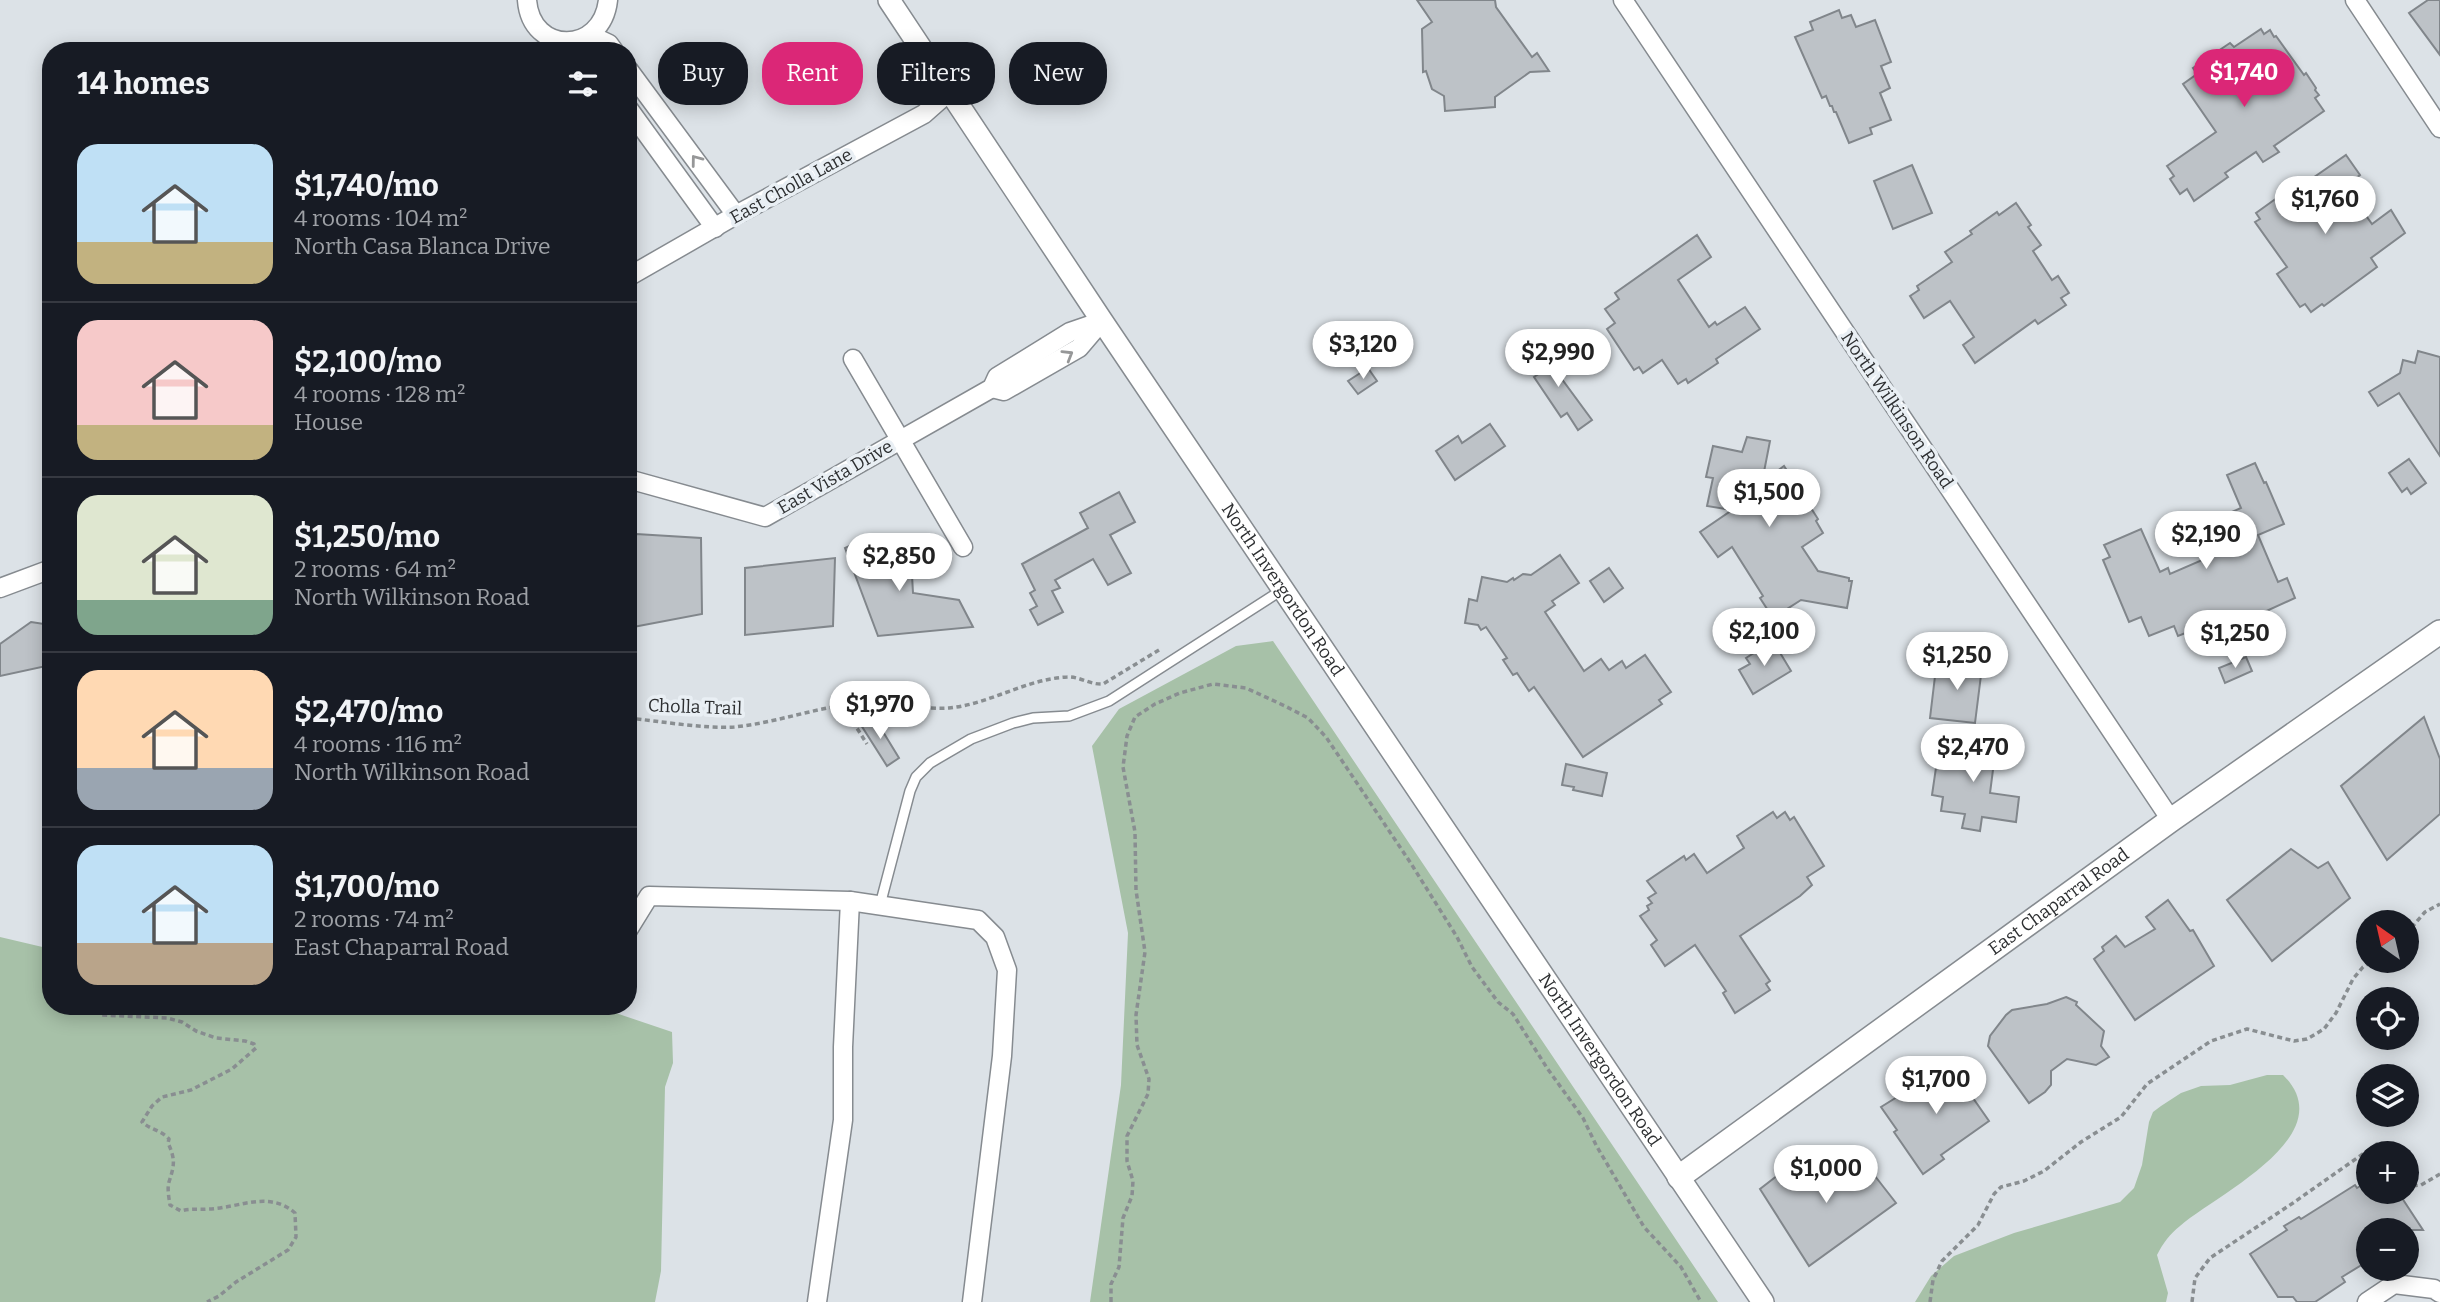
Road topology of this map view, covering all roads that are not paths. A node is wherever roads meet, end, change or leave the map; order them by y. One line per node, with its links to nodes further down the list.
1 (527, 0): 7 (street)
2 (608, 0): 9 (street)
3 (889, 0): 10 (street, North Invergordon Road)
4 (1623, 0): 28 (street, North Wilkinson Road)
5 (2355, 0): 15 (street)
6 (566, 42): 8 (street)
7 (566, 42)
8 (587, 42)
9 (592, 42)
10 (917, 42)
11 (637, 81): 16 (street, one-way to 11)
12 (934, 105): 16 (street, East Cholla Lane)
13 (959, 105): 19 (street, North Invergordon Road)
14 (637, 120): 17 (street)
15 (2440, 128)
16 (736, 215): 17 (street, East Cholla Lane)
17 (715, 228): 18 (street, East Cholla Lane)
18 (637, 272)
19 (1102, 321): 21 (street, East Vista Drive); 26 (street, North Invergordon Road)
20 (853, 359): 21 (street)
21 (901, 440): 22 (street, East Vista Drive); 23 (street)
22 (637, 481)
23 (963, 547)
24 (42, 572): 25 (street)
25 (0, 587)
26 (1283, 589): 30 (lane); 32 (street, North Invergordon Road)
27 (2440, 632): 28 (main road, East Chaparral Road)
28 (2172, 820): 32 (main road, East Chaparral Road)
29 (850, 901): 30 (street); 31 (street); 34 (street)
30 (880, 905): 35 (street)
31 (637, 915)
32 (1679, 1177): 36 (street, North Invergordon Road)
33 (2440, 1293): 37 (street)
34 (817, 1302)
35 (972, 1302)
36 (1762, 1302)
37 (2367, 1302)

